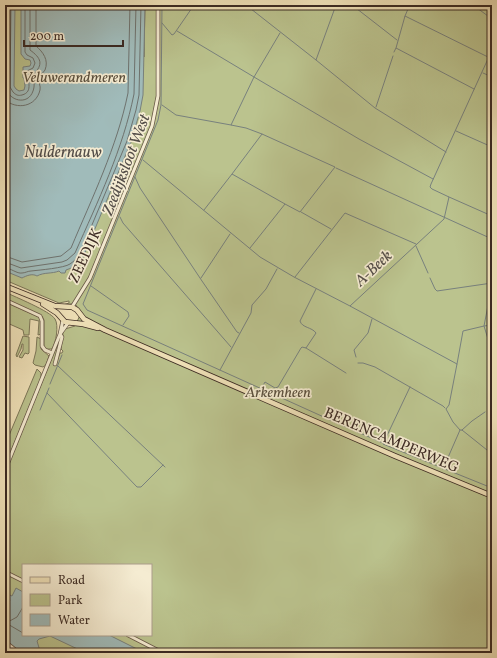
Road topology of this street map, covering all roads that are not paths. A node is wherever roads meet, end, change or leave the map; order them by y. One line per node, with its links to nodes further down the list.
1 (158, 5): 6 (street, ZEEDIJK)
2 (5, 286): 3 (main road)
3 (35, 299): 5 (main road); 8 (main road)
4 (5, 300): 12 (street)
5 (65, 307): 6 (main road); 8 (main road)
6 (72, 307): 7 (main road)
7 (79, 313): 9 (main road); 10 (main road, BERENCAMPERWEG)
8 (62, 319): 9 (main road); 11 (street)
9 (70, 323): 10 (main road, BERENCAMPERWEG); 11 (street)
10 (105, 330): 15 (main road, BERENCAMPERWEG)
11 (60, 334): 12 (street); 13 (street)
12 (52, 353): 14 (street)
13 (56, 364)
14 (5, 470)
15 (492, 496)
16 (5, 572): 17 (street)
17 (22, 580)
18 (130, 636): 21 (street)
19 (5, 642): 20 (street)
20 (19, 653)
21 (163, 653)

